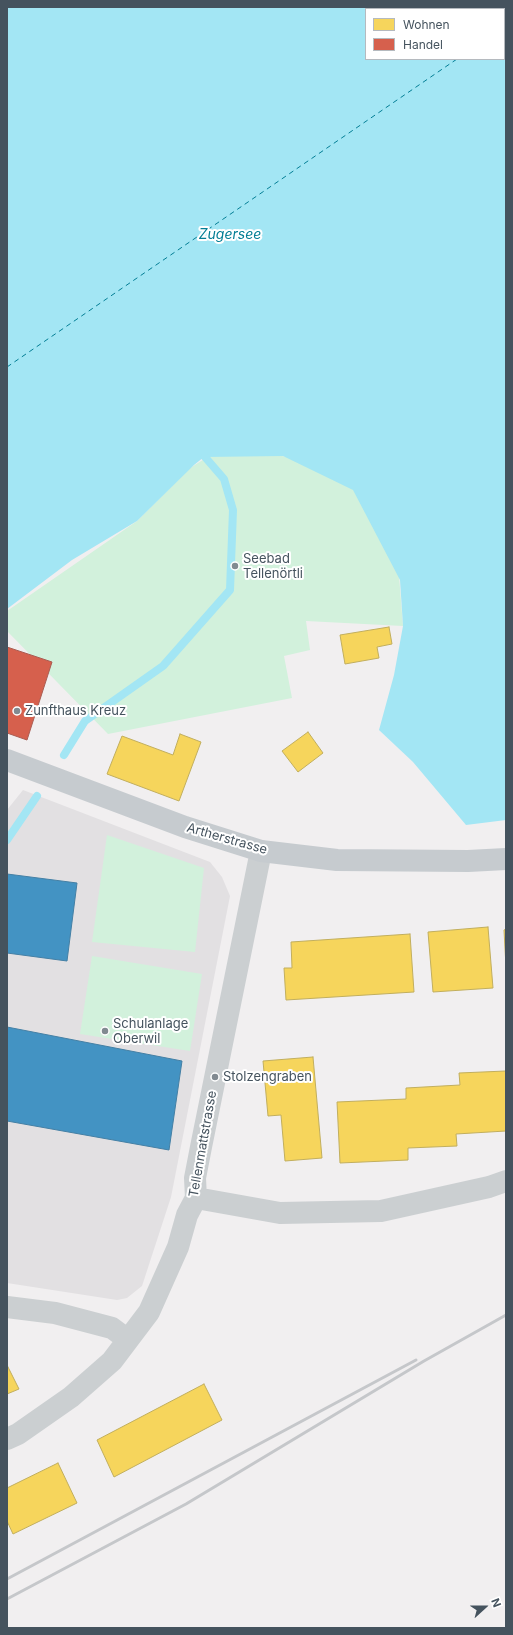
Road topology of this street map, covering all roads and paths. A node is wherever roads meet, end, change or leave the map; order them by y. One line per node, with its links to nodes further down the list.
1 (7, 760): 2 (main road, Artherstrasse)
2 (261, 851): 3 (main road, Artherstrasse); 5 (street, Tellenmattstrasse)
3 (506, 859)
4 (506, 1181): 5 (street)
5 (196, 1198): 7 (street, Tellenmattstrasse)
6 (7, 1307): 7 (street)
7 (128, 1340): 8 (street, Tellenmattstrasse)
8 (7, 1439)

